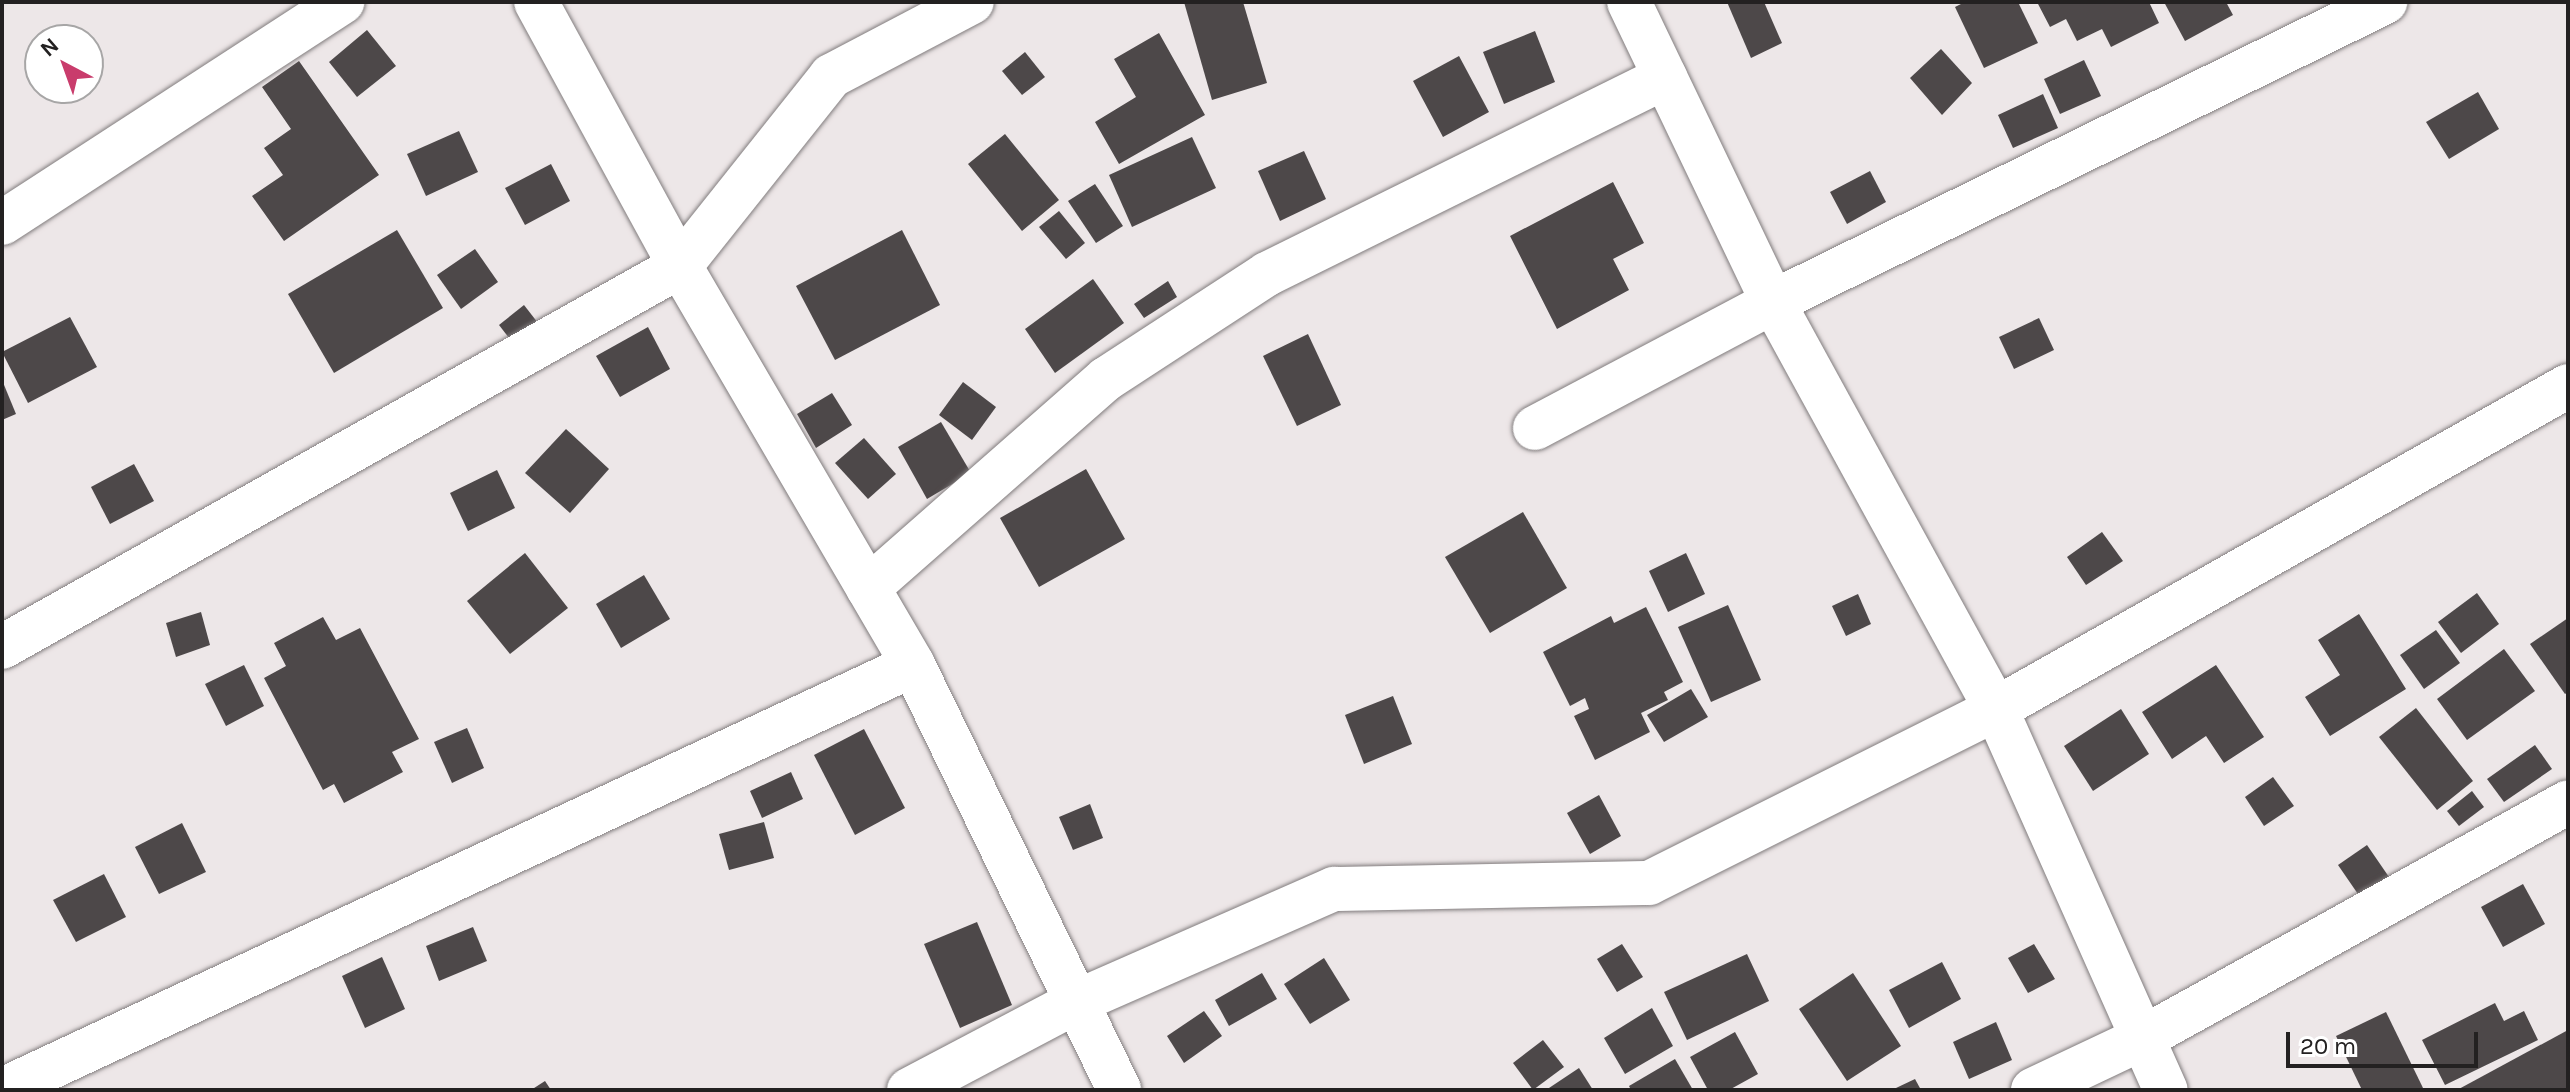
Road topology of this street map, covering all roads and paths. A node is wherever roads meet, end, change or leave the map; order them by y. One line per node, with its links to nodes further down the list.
1 (342, 2): 7 (street)
2 (536, 2): 8 (street)
3 (972, 2): 8 (street)
4 (1629, 2): 6 (street)
5 (2385, 2): 9 (street)
6 (1665, 77): 9 (street); 12 (street)
7 (2, 223)
8 (680, 266): 12 (street); 13 (street)
9 (1773, 302): 11 (street); 15 (street)
10 (2568, 386): 15 (street)
11 (1535, 428)
12 (868, 588): 14 (street)
13 (2, 647)
14 (913, 665): 17 (street); 19 (street)
15 (1996, 709): 17 (street); 18 (street)
16 (2568, 802): 18 (street)
17 (1076, 1002): 20 (street); 21 (street)
18 (2141, 1039): 22 (street); 23 (street)
19 (2, 1090)
20 (909, 1090)
21 (1119, 1090)
22 (2033, 1090)
23 (2166, 1090)

